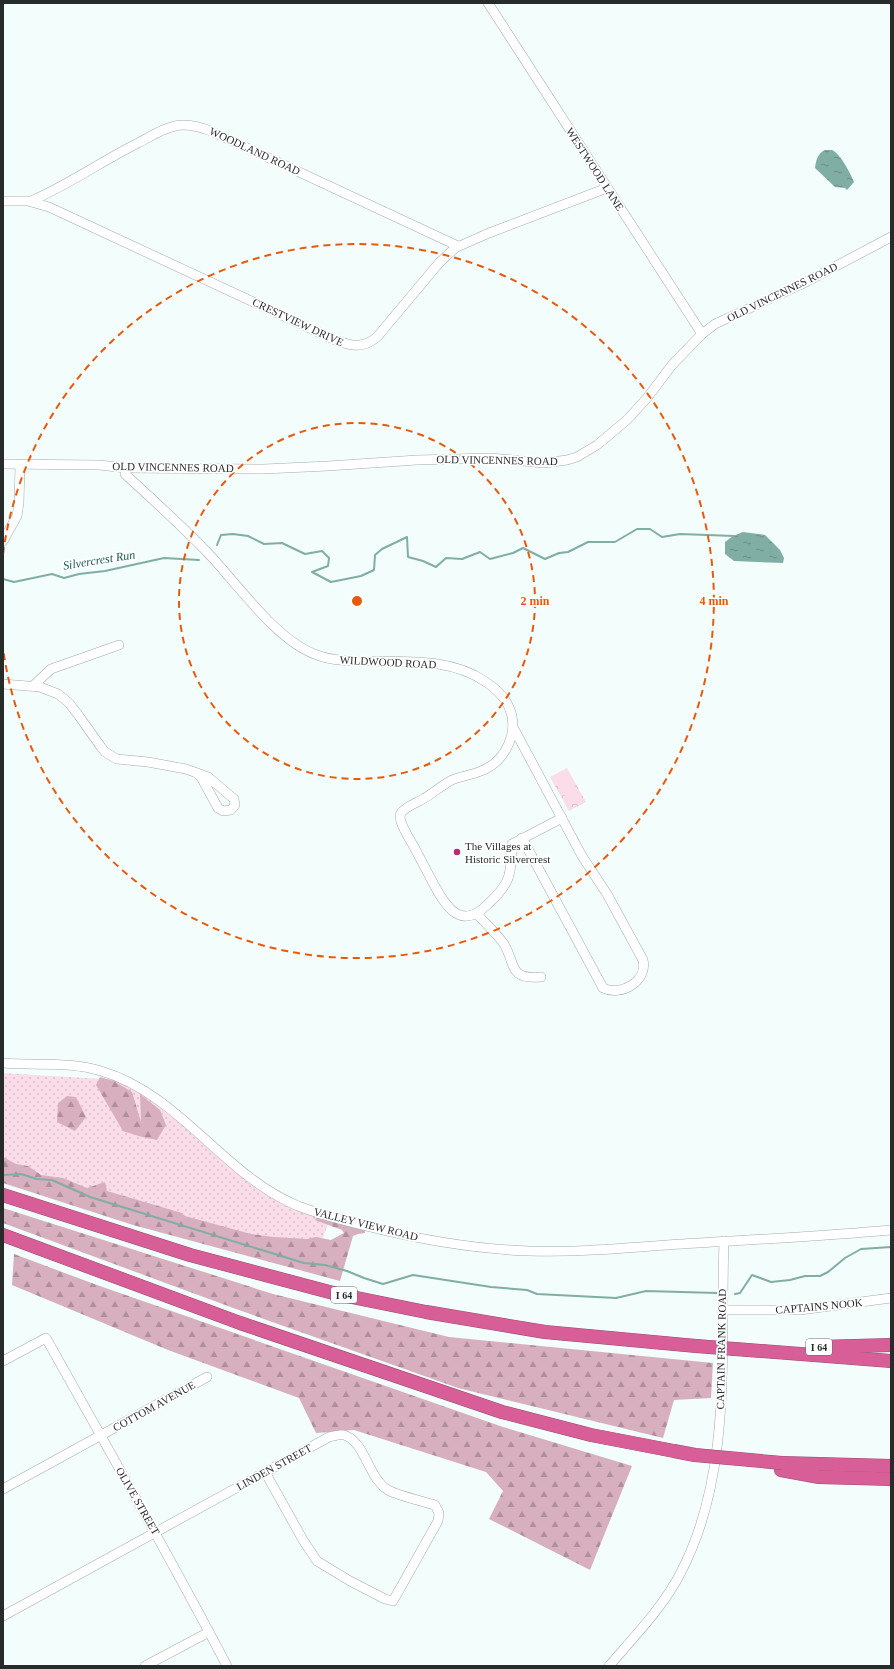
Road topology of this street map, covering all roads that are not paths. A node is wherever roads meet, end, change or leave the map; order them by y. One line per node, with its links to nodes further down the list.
1 (488, 3): 2 (street, WESTWOOD LANE)
2 (607, 188): 6 (street, CRESTVIEW DRIVE); 7 (street, WESTWOOD LANE)
3 (3, 201): 4 (street, CRESTVIEW DRIVE)
4 (31, 201): 6 (street, WOODLAND ROAD); 6 (street, CRESTVIEW DRIVE)
5 (891, 237): 7 (street, OLD VINCENNES ROAD)
6 (458, 246)
7 (702, 334): 10 (street, OLD VINCENNES ROAD)
8 (3, 464): 9 (street, OLD VINCENNES ROAD)
9 (20, 465): 10 (street, OLD VINCENNES ROAD); 11 (street)
10 (126, 468): 15 (street, WILDWOOD ROAD)
11 (3, 541)
12 (119, 645): 14 (street)
13 (3, 684): 14 (street)
14 (33, 686): 16 (street)
15 (513, 727): 17 (street); 19 (street, WILDWOOD ROAD)
16 (195, 772): 16 (street)
17 (562, 818): 18 (street); 18 (street)
18 (522, 838): 19 (street)
19 (477, 914): 20 (street)
20 (541, 977)
21 (3, 1063): 25 (street, VALLEY VIEW ROAD)
22 (3, 1195): 29 (highway, I 64, bridge)
23 (891, 1230): 25 (street)
24 (3, 1235): 34 (highway, bridge)
25 (724, 1241): 27 (street, CAPTAIN FRANK ROAD)
26 (891, 1298): 27 (street, CAPTAINS NOOK)
27 (722, 1310): 44 (street, CAPTAIN FRANK ROAD)
28 (891, 1345): 29 (highway, I 64)
29 (748, 1350): 30 (highway)
30 (891, 1360)
31 (3, 1361): 33 (street, OLIVE STREET)
32 (207, 1377): 33 (street, COTTOM AVENUE)
33 (100, 1436): 38 (street, COTTOM AVENUE); 39 (street, OLIVE STREET)
34 (781, 1466): 35 (highway); 37 (highway)
35 (891, 1466)
36 (265, 1472): 36 (street, LINDEN STREET); 39 (street, LINDEN STREET)
37 (891, 1479)
38 (3, 1489)
39 (156, 1532): 40 (street, LINDEN STREET); 41 (street, OLIVE STREET)
40 (3, 1616)
41 (209, 1632): 42 (street); 43 (street, OLIVE STREET)
42 (146, 1666)
43 (227, 1666)
44 (609, 1666)

